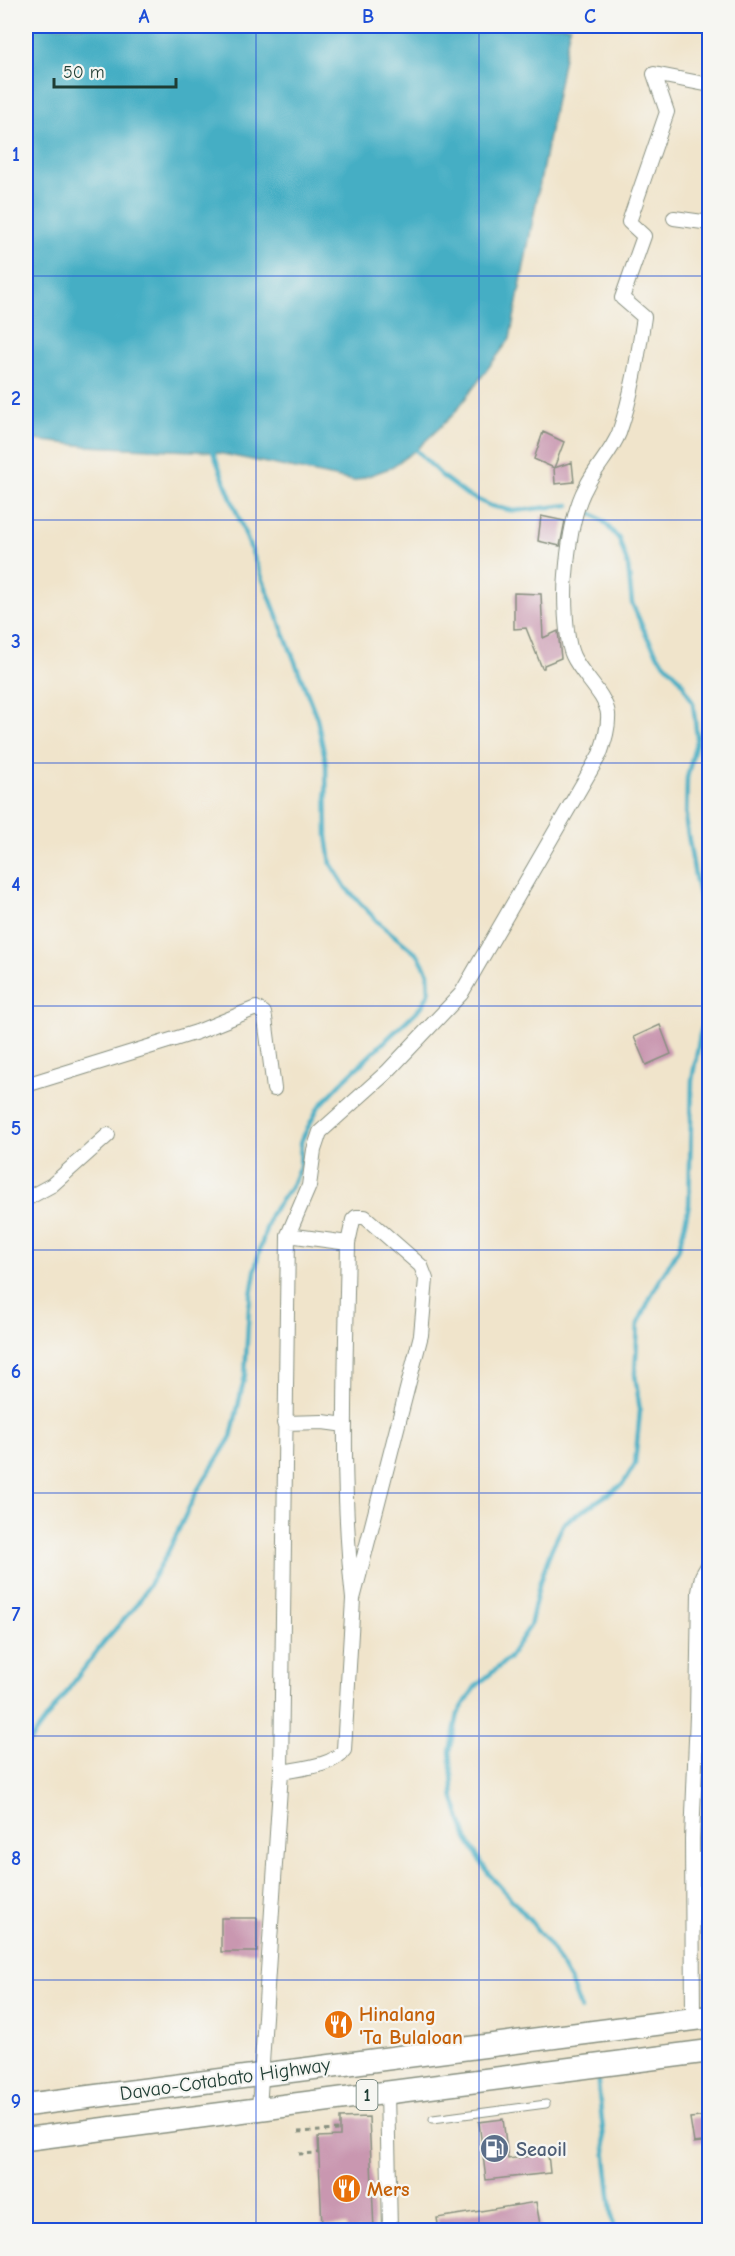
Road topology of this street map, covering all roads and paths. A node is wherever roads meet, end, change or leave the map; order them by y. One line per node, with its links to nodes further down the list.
1 (710, 85): 8 (street)
2 (674, 218): 3 (street)
3 (710, 223)
4 (26, 1084): 5 (street)
5 (274, 1089)
6 (108, 1135): 7 (street)
7 (26, 1199)
8 (288, 1235): 9 (street); 10 (street)
9 (348, 1243): 11 (street); 13 (street)
10 (284, 1423): 11 (street); 14 (street)
11 (345, 1425): 13 (street)
12 (710, 1562): 15 (street)
13 (353, 1599): 14 (street)
14 (281, 1772): 17 (street)
15 (701, 2018): 17 (highway, Davao-Cotabato Highway / 1)
16 (710, 2051): 18 (highway, Davao-Cotabato Highway / 1)
17 (260, 2074): 20 (highway, Davao-Cotabato Highway / 1); 21 (street)
18 (387, 2092): 21 (highway, Davao-Cotabato Highway / 1); 28 (street)
19 (546, 2104): 22 (lane)
20 (26, 2105)
21 (259, 2109): 25 (highway, Davao-Cotabato Highway / 1)
22 (433, 2119)
23 (340, 2130): 24 (path)
24 (298, 2132)
25 (26, 2139)
26 (319, 2153): 27 (path)
27 (298, 2154)
28 (390, 2230)

